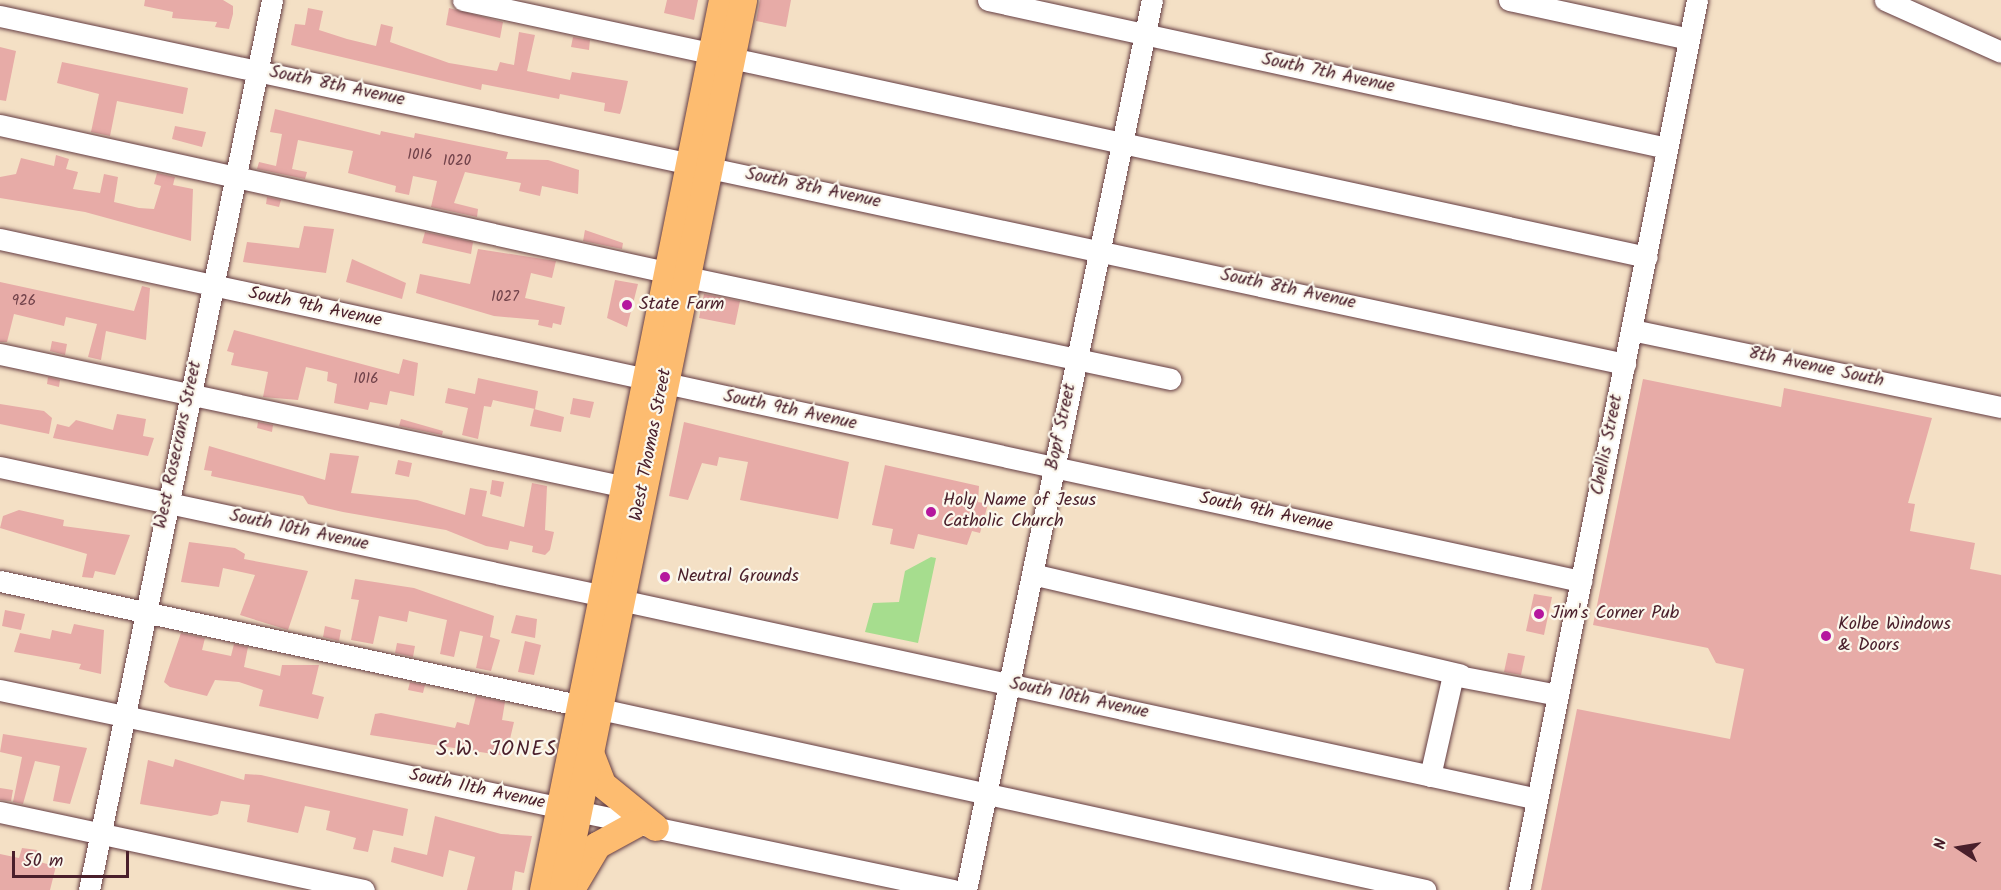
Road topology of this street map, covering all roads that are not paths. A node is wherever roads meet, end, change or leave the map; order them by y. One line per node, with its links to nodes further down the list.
1 (272, 0): 15 (street, West Rosecrans Street)
2 (463, 0): 14 (street)
3 (722, 0): 14 (main road, West Thomas Street)
4 (743, 0): 14 (main road, West Thomas Street)
5 (988, 0): 11 (street, South 7th Avenue)
6 (1152, 0): 11 (street, Bopf Street)
7 (1509, 0): 12 (street)
8 (1697, 0): 12 (street, Chellis Street)
9 (1886, 0): 13 (street)
10 (0, 16): 15 (street, South 8th Avenue)
11 (1145, 34): 17 (street, Bopf Street); 18 (street, South 7th Avenue)
12 (1689, 39): 18 (street, Chellis Street)
13 (2001, 52)
14 (721, 56): 17 (street); 19 (main road, West Thomas Street)
15 (258, 70): 19 (street, South 8th Avenue); 20 (street, West Rosecrans Street)
16 (0, 125): 20 (street)
17 (1122, 143): 22 (street, Bopf Street); 23 (street)
18 (1667, 148): 23 (street, Chellis Street)
19 (699, 164): 22 (street, South 8th Avenue); 24 (main road, West Thomas Street)
20 (236, 175): 24 (street); 25 (street, West Rosecrans Street)
21 (0, 239): 25 (street, South 9th Avenue)
22 (1100, 250): 28 (street, Bopf Street); 29 (street, South 8th Avenue)
23 (1647, 257): 26 (street, Chellis Street)
24 (676, 274): 28 (street); 31 (main road, West Thomas Street)
25 (212, 286): 31 (street, South 9th Avenue); 32 (street, West Rosecrans Street)
26 (1632, 330): 29 (street, Chellis Street); 33 (street, 8th Avenue South)
27 (0, 354): 32 (street)
28 (1077, 358): 30 (street); 35 (street, Bopf Street)
29 (1625, 364): 40 (street, Chellis Street)
30 (1170, 379)
31 (654, 380): 35 (street, South 9th Avenue); 36 (main road, West Thomas Street); 41 (main road, West Thomas Street)
32 (189, 395): 36 (street); 37 (street, West Rosecrans Street)
33 (2001, 407)
34 (0, 467): 37 (street, South 10th Avenue)
35 (1054, 467): 38 (street, Bopf Street); 40 (street, South 9th Avenue)
36 (621, 486): 41 (main road, West Thomas Street)
37 (167, 502): 41 (street, South 10th Avenue); 42 (street, West Rosecrans Street)
38 (1032, 574): 43 (street); 44 (street, Bopf Street)
39 (0, 581): 42 (street)
40 (1581, 581): 46 (street, Chellis Street)
41 (610, 598): 44 (street, South 10th Avenue); 47 (main road, West Thomas Street)
42 (146, 612): 47 (street); 48 (street, West Rosecrans Street)
43 (1460, 674): 46 (street); 50 (street)
44 (1009, 684): 50 (street, South 10th Avenue); 51 (street, Bopf Street)
45 (0, 690): 48 (street, South 11th Avenue)
46 (1558, 695): 52 (street, Chellis Street)
47 (589, 707): 49 (main road, West Thomas Street); 51 (street); 53 (main road, West Thomas Street)
48 (124, 716): 53 (street, South 11th Avenue); 56 (street, West Rosecrans Street)
49 (591, 755): 53 (main road, West Thomas Street); 55 (main road)
50 (1430, 776): 52 (street, South 10th Avenue)
51 (986, 795): 63 (street, Bopf Street); 64 (street)
52 (1537, 800): 65 (street, Chellis Street)
53 (569, 809): 55 (street, South 11th Avenue); 59 (main road, West Thomas Street); 60 (main road, West Thomas Street)
54 (0, 812): 56 (street)
55 (646, 825): 61 (main road); 62 (street, South 11th Avenue)
56 (100, 832): 57 (street, West Rosecrans Street); 58 (street)
57 (89, 890)
58 (364, 890)
59 (543, 890)
60 (562, 890)
61 (570, 890)
62 (953, 890)
63 (966, 890)
64 (1425, 890)
65 (1519, 890)

